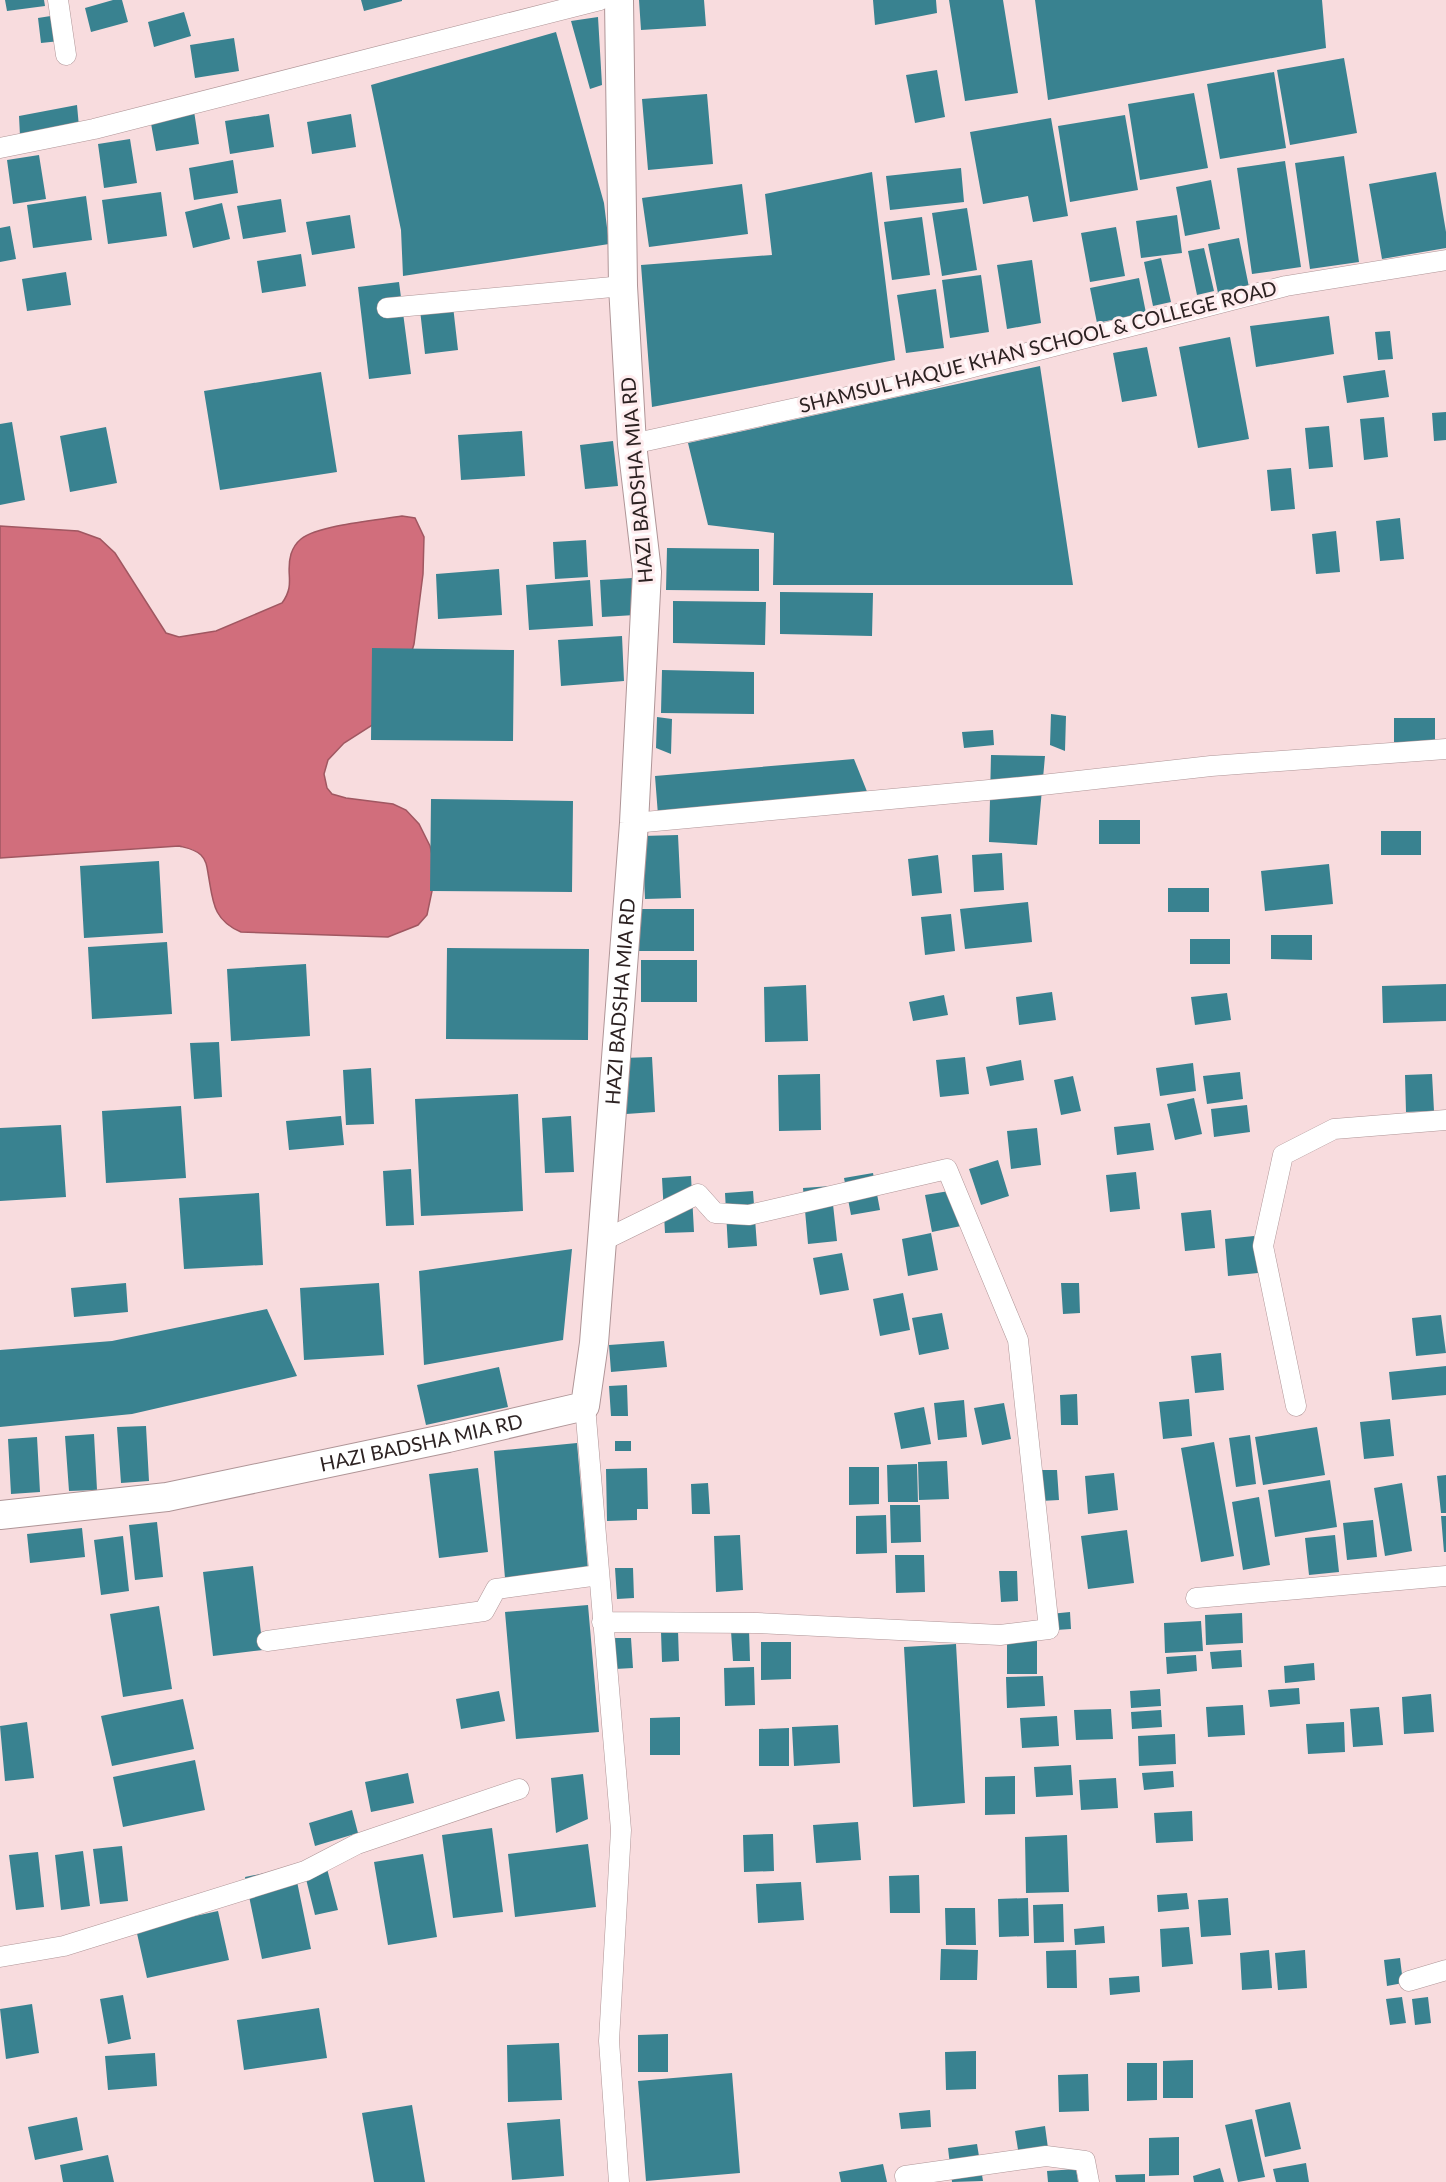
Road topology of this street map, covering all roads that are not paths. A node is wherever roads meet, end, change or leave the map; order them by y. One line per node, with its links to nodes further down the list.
1 (58, 0): 4 (street)
2 (600, 0): 5 (street)
3 (620, 0): 7 (main road, HAZI BADSHA MIA RD)
4 (66, 55)
5 (0, 148)
6 (1446, 261): 9 (street, SHAMSUL HAQUE KHAN SCHOOL & COLLEGE ROAD)
7 (623, 286): 8 (street); 9 (main road, HAZI BADSHA MIA RD)
8 (387, 308)
9 (632, 444): 11 (main road, HAZI BADSHA MIA RD)
10 (1446, 749): 11 (street)
11 (634, 823): 13 (main road, HAZI BADSHA MIA RD)
12 (1446, 1120): 15 (street)
13 (602, 1241): 14 (main road, HAZI BADSHA MIA RD); 20 (street)
14 (585, 1406): 16 (main road, HAZI BADSHA MIA RD); 17 (street)
15 (1296, 1406)
16 (0, 1515)
17 (599, 1575): 20 (street); 21 (street)
18 (1446, 1576): 19 (street)
19 (1196, 1598)
20 (602, 1622): 26 (street)
21 (267, 1641)
22 (519, 1789): 23 (street)
23 (0, 1957)
24 (1446, 1970): 25 (street)
25 (1409, 1981)
26 (619, 2182)
27 (907, 2182): 28 (street)
28 (1089, 2182)

